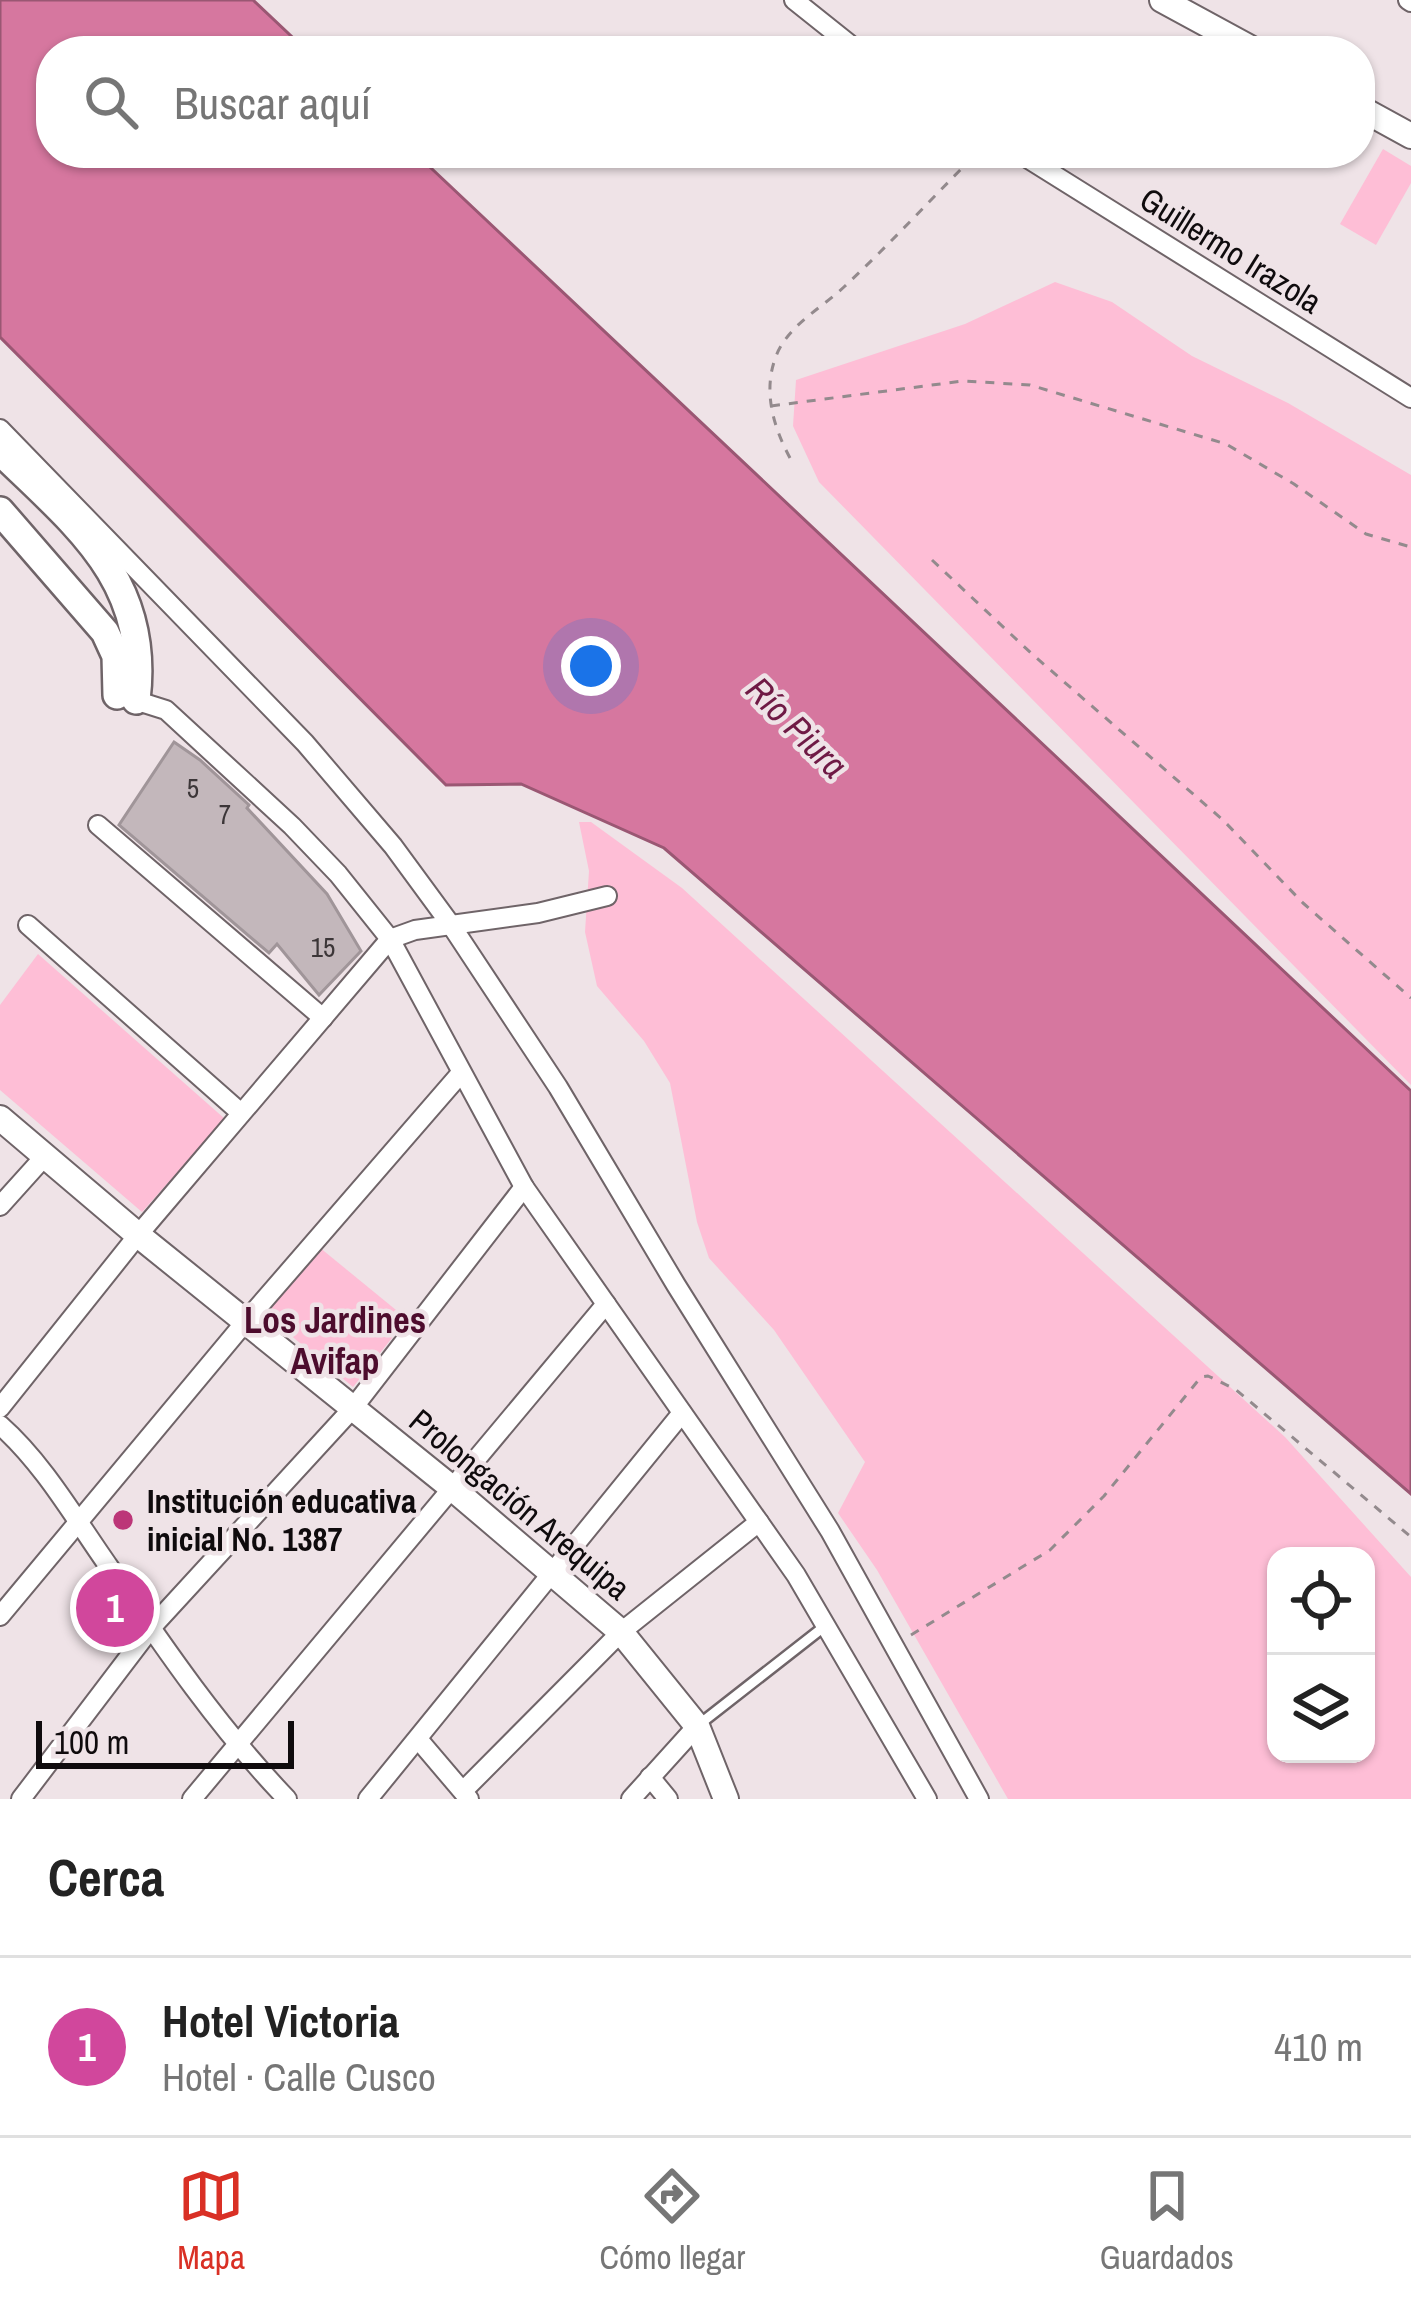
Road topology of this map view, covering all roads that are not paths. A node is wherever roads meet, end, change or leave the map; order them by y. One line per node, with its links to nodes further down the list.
1 (794, 0): 3 (street)
2 (1162, 0): 4 (street)
3 (839, 36)
4 (1228, 36)
5 (1375, 116): 6 (street)
6 (1411, 136)
7 (1043, 168): 8 (street, Guillermo Irazola)
8 (1411, 398)
9 (0, 429): 16 (street)
10 (0, 451): 12 (main road)
11 (0, 511): 12 (main road)
12 (127, 698): 17 (street)
13 (98, 825): 18 (street)
14 (607, 896): 16 (street)
15 (28, 925): 20 (street)
16 (451, 925): 17 (street); 53 (street)
17 (389, 939): 18 (street); 19 (street)
18 (322, 1018): 20 (street)
19 (461, 1072): 23 (street); 27 (street)
20 (241, 1113): 25 (street)
21 (0, 1118): 22 (street, Prolongación Arequipa)
22 (45, 1156): 24 (street); 25 (street, Prolongación Arequipa)
23 (524, 1187): 26 (street); 29 (street)
24 (0, 1206)
25 (138, 1234): 27 (street, Prolongación Arequipa); 28 (street)
26 (606, 1304): 30 (street); 32 (street)
27 (246, 1321): 29 (street, Prolongación Arequipa); 33 (street)
28 (0, 1408)
29 (353, 1408): 32 (street, Prolongación Arequipa); 38 (street)
30 (682, 1412): 34 (street); 35 (street)
31 (0, 1425): 33 (street)
32 (452, 1488): 35 (street, Prolongación Arequipa); 42 (street)
33 (77, 1521): 36 (street); 38 (street)
34 (759, 1522): 37 (street); 39 (street)
35 (553, 1576): 39 (street, Prolongación Arequipa); 41 (street)
36 (0, 1616)
37 (825, 1626): 40 (lane); 52 (street)
38 (151, 1628): 42 (street); 45 (street)
39 (621, 1632): 40 (street, Prolongación Arequipa); 44 (street)
40 (697, 1726): 43 (street); 51 (street, Prolongación Arequipa)
41 (418, 1739): 44 (street); 48 (street)
42 (236, 1746): 46 (street); 47 (street)
43 (650, 1778): 49 (street); 50 (street)
44 (466, 1795)
45 (21, 1799)
46 (192, 1799)
47 (287, 1799)
48 (368, 1799)
49 (631, 1799)
50 (668, 1799)
51 (726, 1799)
52 (927, 1799)
53 (979, 1799)

